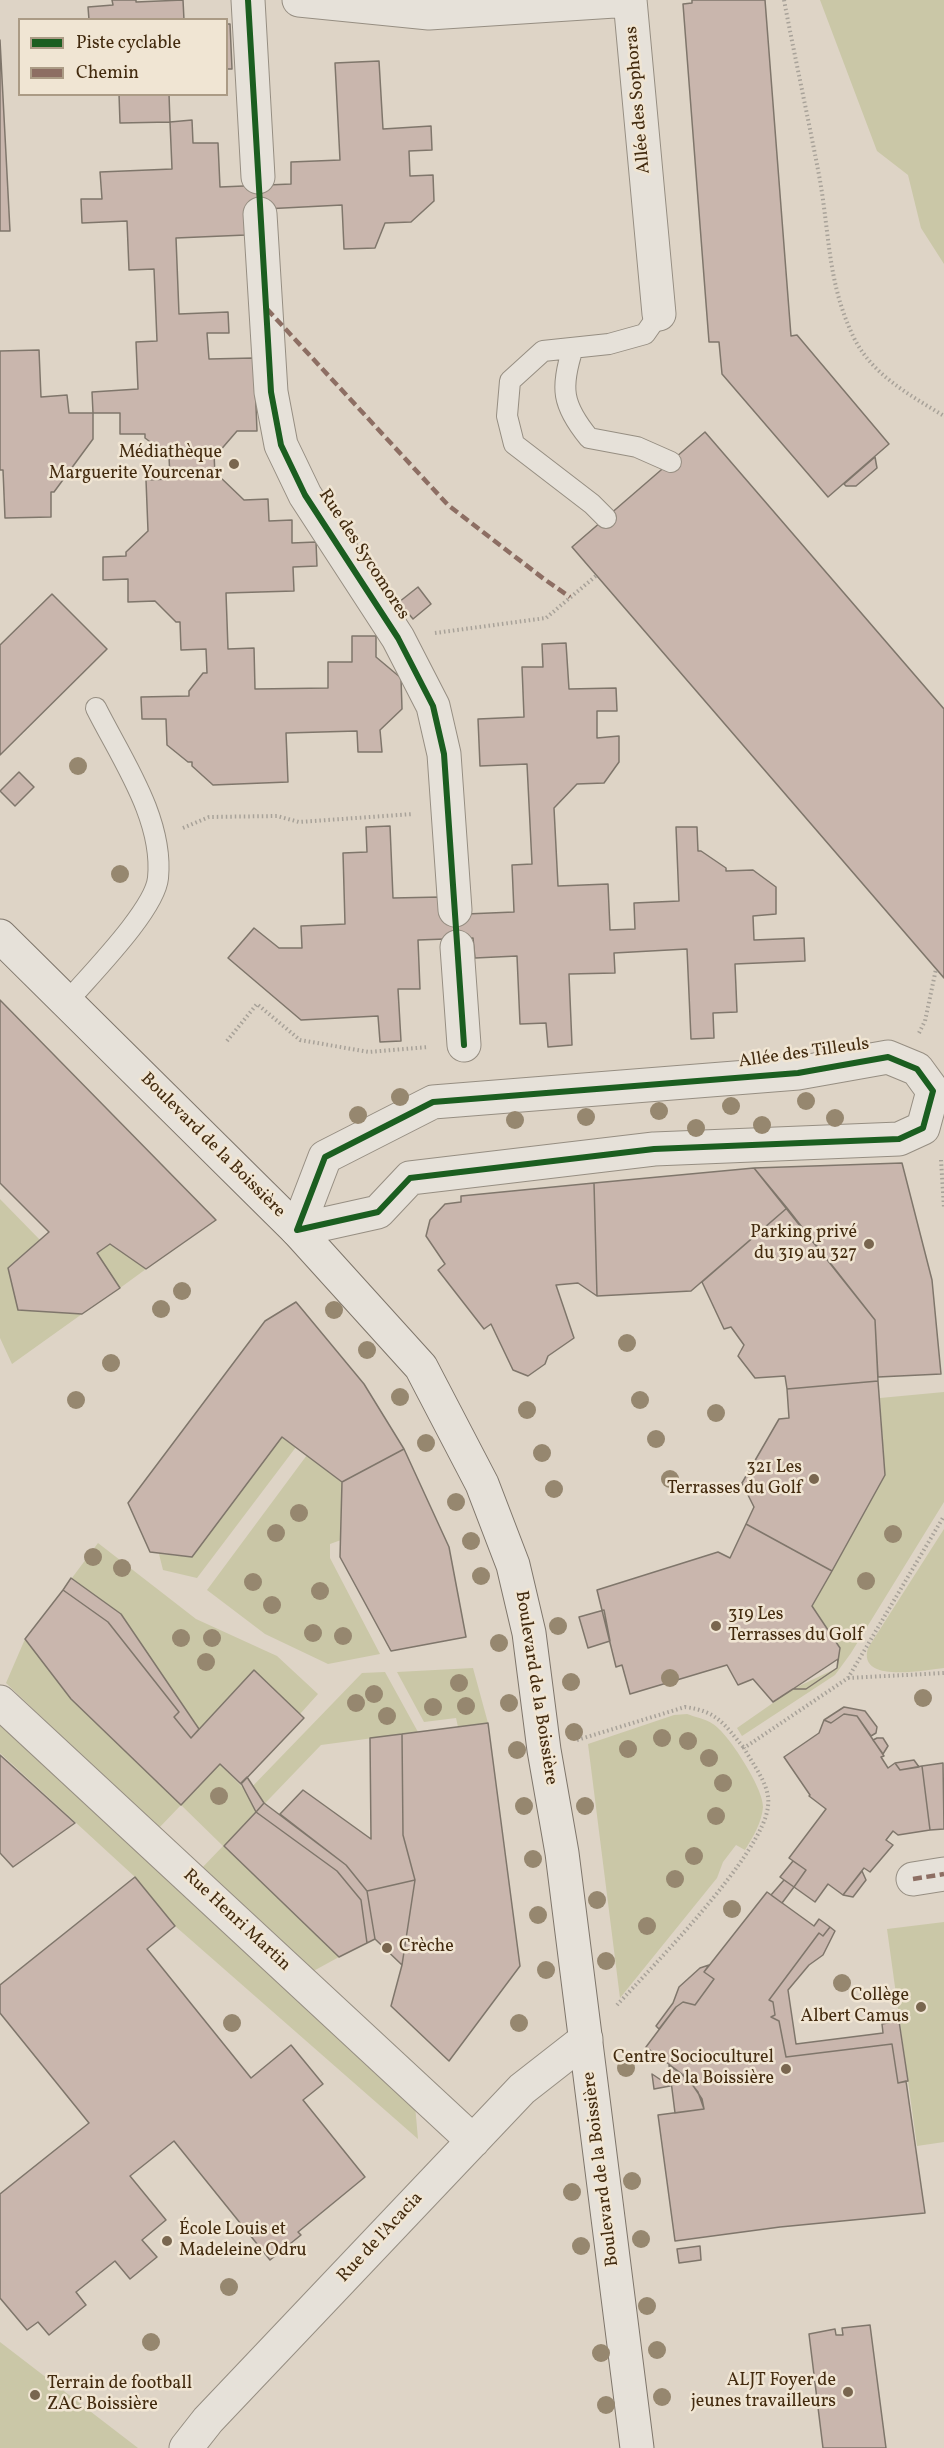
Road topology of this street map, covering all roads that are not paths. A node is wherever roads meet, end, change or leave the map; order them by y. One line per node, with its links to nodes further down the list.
1 (248, 0): 3 (street)
2 (299, 0): 5 (street, Allée des Sophoras)
3 (258, 177)
4 (260, 214): 10 (street, Rue des Sycomores)
5 (658, 314): 6 (lane)
6 (573, 348): 7 (lane); 8 (lane)
7 (671, 462)
8 (606, 518)
9 (96, 708): 13 (lane)
10 (455, 909)
11 (0, 936): 13 (street, Boulevard de la Boissière)
12 (457, 947): 14 (street)
13 (67, 1002): 15 (street, Boulevard de la Boissière)
14 (464, 1045)
15 (297, 1230): 15 (street, Allée des Tilleuls); 17 (street, Boulevard de la Boissière)
16 (0, 1702): 18 (street, Rue Henri Martin)
17 (586, 2039): 18 (street, Rue de l'Acacia); 20 (street, Boulevard de la Boissière)
18 (473, 2141): 19 (street, Rue de l'Acacia)
19 (186, 2448)
20 (637, 2448)

